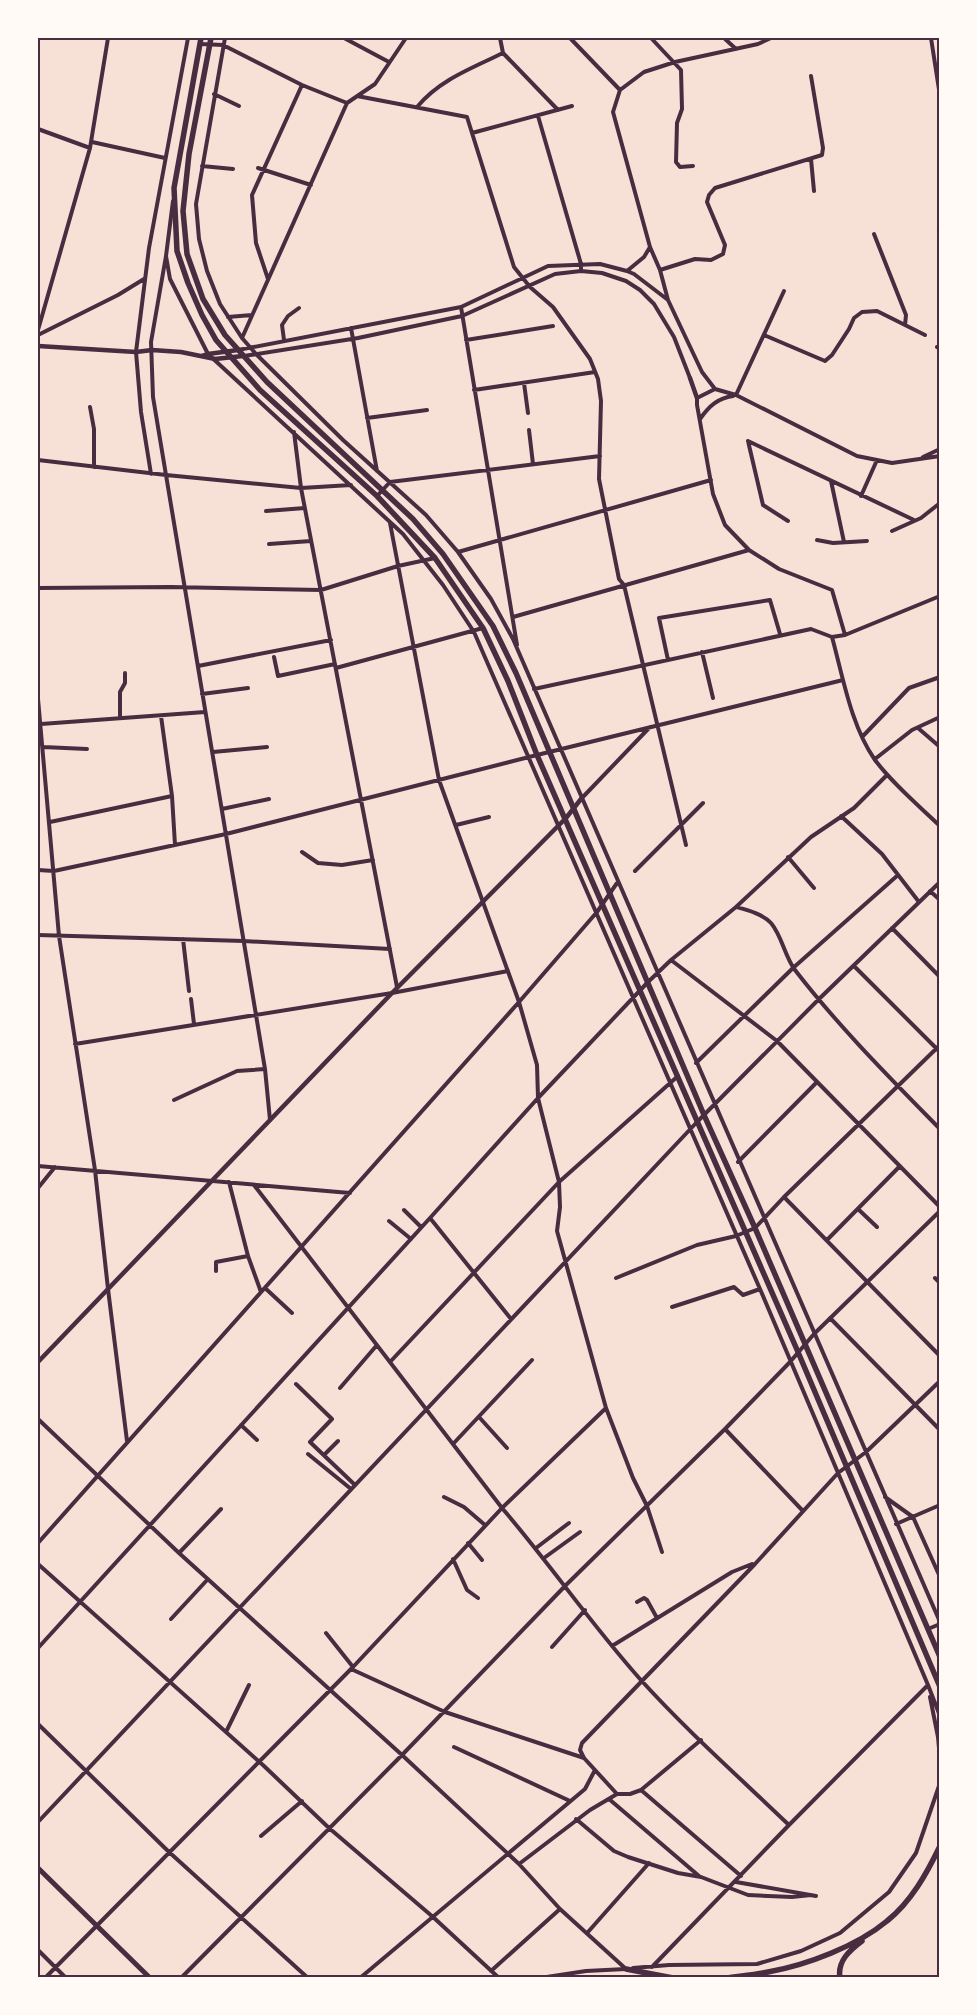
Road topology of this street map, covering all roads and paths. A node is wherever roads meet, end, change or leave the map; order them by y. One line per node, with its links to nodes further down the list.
1 (108, 38): 36 (street)
2 (188, 38): 38 (street)
3 (201, 38): 14 (highway)
4 (211, 38): 15 (highway)
5 (225, 38): 16 (street)
6 (344, 38): 19 (street)
7 (406, 38): 19 (street)
8 (500, 38): 18 (street)
9 (570, 38): 24 (street)
10 (651, 38): 20 (street)
11 (724, 38): 17 (street)
12 (771, 38): 17 (street)
13 (931, 38): 22 (street)
14 (200, 44): 15 (street); 46 (highway)
15 (209, 45): 16 (street); 80 (highway)
16 (224, 45): 23 (street); 25 (street)
17 (736, 49): 20 (street)
18 (503, 54): 31 (street); 32 (street)
19 (390, 62): 26 (street)
20 (675, 62): 24 (street); 41 (street)
21 (811, 76): 39 (street)
22 (939, 82): 27 (street)
23 (302, 85): 28 (street); 44 (street)
24 (620, 90): 49 (street)
25 (214, 94): 29 (street); 40 (street)
26 (357, 96): 28 (street); 31 (street)
27 (940, 96)
28 (347, 103): 45 (street)
29 (240, 106)
30 (572, 106): 32 (street)
31 (417, 107): 35 (street)
32 (558, 110): 33 (street)
33 (538, 116): 35 (street); 51 (street)
34 (38, 129): 37 (street)
35 (472, 133): 57 (street)
36 (92, 142): 37 (street); 38 (street)
37 (90, 148): 69 (street)
38 (165, 158): 55 (street)
39 (810, 159): 47 (street); 53 (street)
40 (202, 166): 43 (street); 65 (street)
41 (693, 166)
42 (258, 168): 44 (street)
43 (233, 169)
44 (264, 169): 45 (street); 56 (street)
45 (311, 185): 56 (street)
46 (174, 188): 50 (street); 82 (highway)
47 (814, 191)
48 (874, 234): 66 (street)
49 (650, 247): 52 (street); 53 (street)
50 (166, 256): 79 (street); 83 (street)
51 (581, 264): 52 (street); 54 (street); 57 (street)
52 (627, 270): 60 (street)
53 (660, 270): 60 (street)
54 (581, 271): 58 (street); 90 (street)
55 (144, 279): 70 (street); 81 (street)
56 (268, 279): 63 (street)
57 (524, 280): 58 (street); 61 (street)
58 (530, 287): 64 (street); 89 (street)
59 (784, 291): 71 (street)
60 (668, 300): 92 (street)
61 (461, 306): 64 (street); 68 (street)
62 (299, 308): 75 (street)
63 (252, 315): 65 (street); 73 (street)
64 (462, 316): 74 (street); 76 (street)
65 (228, 317): 73 (street)
66 (905, 325): 71 (street); 72 (street)
67 (553, 326): 76 (street)
68 (351, 328): 74 (street); 75 (street)
69 (38, 330)
70 (38, 335)
71 (764, 335): 94 (street)
72 (925, 335)
73 (242, 338): 78 (street)
74 (353, 339): 84 (street); 99 (street)
75 (284, 340): 78 (street)
76 (466, 340): 93 (street)
77 (38, 346): 81 (street)
78 (251, 348): 80 (street); 84 (street)
79 (152, 350): 81 (street); 86 (street); 114 (street)
80 (238, 350): 82 (street); 85 (highway)
81 (136, 352): 113 (street)
82 (226, 352): 83 (street); 87 (highway)
83 (208, 354): 86 (street); 88 (street)
84 (256, 354): 85 (street); 112 (street)
85 (243, 356): 87 (street); 120 (highway)
86 (201, 357): 88 (street)
87 (231, 358): 88 (street); 121 (highway)
88 (214, 359): 102 (street)
89 (595, 372): 91 (street); 104 (street)
90 (690, 378): 95 (street)
91 (524, 383): 93 (street); 98 (street)
92 (715, 388): 94 (street); 95 (street)
93 (474, 390): 111 (street)
94 (736, 395): 100 (street); 108 (street)
95 (697, 398): 100 (street)
96 (90, 407): 110 (street)
97 (427, 410): 99 (street)
98 (528, 413)
99 (367, 418): 112 (street)
100 (700, 419): 115 (street)
101 (529, 430): 109 (street)
102 (294, 432): 118 (street); 119 (street)
103 (940, 449): 106 (street)
104 (600, 456): 109 (street); 125 (street)
105 (940, 456): 106 (street)
106 (919, 459): 108 (street)
107 (38, 460): 110 (street)
108 (877, 460): 122 (street)
109 (533, 464): 111 (street)
110 (94, 467): 113 (street)
111 (488, 470): 117 (street); 131 (street)
112 (377, 471): 117 (street)
113 (151, 474): 114 (street)
114 (166, 475): 119 (street); 144 (street)
115 (711, 480): 125 (street); 137 (street)
116 (831, 481): 122 (street); 128 (street); 135 (street)
117 (390, 482): 120 (street); 138 (street)
118 (351, 485): 119 (street); 129 (street)
119 (301, 488): 124 (street)
120 (382, 490): 121 (street); 185 (highway)
121 (376, 496): 139 (highway)
122 (861, 496): 127 (street)
123 (940, 502): 127 (street)
124 (305, 508): 126 (street); 133 (street)
125 (606, 510): 131 (street); 142 (street)
126 (266, 511)
127 (914, 520): 130 (street)
128 (788, 521)
129 (390, 522): 140 (street); 141 (street)
130 (892, 531)
131 (499, 539): 138 (street); 147 (street)
132 (817, 540): 135 (street)
133 (312, 541): 136 (street); 145 (street)
134 (867, 541): 135 (street)
135 (844, 542)
136 (270, 544)
137 (749, 550): 142 (street); 151 (street)
138 (458, 552): 155 (street)
139 (435, 558): 140 (street); 148 (highway)
140 (425, 560): 141 (street); 149 (street)
141 (398, 566): 145 (street); 154 (street)
142 (624, 585): 147 (street); 159 (street)
143 (38, 588): 144 (street)
144 (184, 588): 145 (street); 160 (street)
145 (321, 590): 153 (street)
146 (940, 596): 151 (street)
147 (513, 618): 155 (street)
148 (483, 628): 149 (street); 186 (highway)
149 (474, 632): 154 (street); 187 (street)
150 (780, 634): 152 (street); 156 (street); 158 (street)
151 (844, 635): 152 (street)
152 (832, 637): 164 (street)
153 (331, 640): 160 (street); 161 (street)
154 (414, 648): 161 (street); 190 (street)
155 (518, 652): 166 (street)
156 (702, 652): 158 (street); 168 (street)
157 (274, 657): 161 (street)
158 (668, 660): 159 (street)
159 (643, 665): 166 (street); 175 (street)
160 (198, 666): 167 (street)
161 (336, 666): 194 (street)
162 (125, 673): 173 (street)
163 (940, 677): 178 (street)
164 (843, 680): 175 (street); 178 (street)
165 (248, 688): 167 (street)
166 (534, 689): 183 (street)
167 (202, 694): 170 (street)
168 (713, 698)
169 (38, 699): 174 (street)
170 (205, 712): 171 (street); 184 (street)
171 (161, 716): 173 (street); 191 (street)
172 (940, 717): 177 (street)
173 (120, 718): 174 (street)
174 (41, 724): 179 (street)
175 (657, 726): 176 (street); 203 (street)
176 (650, 727): 183 (street); 193 (street)
177 (918, 728): 181 (street); 188 (street)
178 (863, 736): 188 (street)
179 (43, 747): 182 (street); 201 (street)
180 (267, 747): 184 (street)
181 (940, 747)
182 (86, 749)
183 (560, 750): 185 (street); 193 (street)
184 (213, 752): 197 (street)
185 (550, 752): 186 (street); 196 (highway)
186 (538, 755): 187 (street); 200 (highway)
187 (529, 758): 190 (street); 202 (street)
188 (875, 759): 189 (street)
189 (887, 774): 198 (street); 205 (street)
190 (440, 780): 194 (street); 204 (street)
191 (172, 796): 201 (street); 207 (street)
192 (269, 799): 197 (street)
193 (581, 799): 196 (street); 217 (street)
194 (361, 800): 206 (street); 211 (street)
195 (703, 803): 203 (street)
196 (573, 808): 200 (street); 220 (highway)
197 (222, 809): 206 (street)
198 (841, 816): 210 (street); 215 (street)
199 (489, 817): 204 (street)
200 (566, 818): 202 (street); 223 (highway)
201 (50, 822): 213 (street)
202 (559, 824): 222 (street); 226 (street)
203 (681, 824): 208 (street); 214 (street)
204 (456, 825): 222 (street)
205 (940, 826)
206 (226, 834): 207 (street); 231 (street)
207 (175, 845): 213 (street)
208 (686, 845)
209 (302, 852): 211 (street)
210 (788, 858): 218 (street); 225 (street)
211 (373, 860): 232 (street)
212 (38, 870): 213 (street)
213 (54, 871): 229 (street)
214 (635, 871)
215 (898, 875): 224 (street); 235 (street)
216 (940, 882): 219 (street)
217 (617, 883): 220 (street); 237 (street)
218 (814, 888)
219 (930, 891): 221 (street); 224 (street)
220 (610, 893): 223 (street); 239 (highway)
221 (940, 900)
222 (483, 901): 236 (street); 240 (street)
223 (604, 902): 226 (street); 241 (highway)
224 (919, 902): 227 (street)
225 (736, 907): 233 (street); 235 (street)
226 (597, 912): 244 (street); 247 (street)
227 (892, 928): 234 (street); 238 (street)
228 (38, 934): 229 (street)
229 (59, 936): 230 (street); 252 (street)
230 (183, 939): 231 (street); 242 (street)
231 (244, 941): 232 (street); 248 (street)
232 (390, 949): 240 (street)
233 (671, 960): 237 (street); 249 (street)
234 (854, 966): 246 (street); 253 (street)
235 (793, 968): 246 (street); 249 (street)
236 (508, 971): 243 (street); 247 (street)
237 (657, 972): 239 (street); 255 (street)
238 (940, 977)
239 (648, 982): 241 (street); 264 (highway)
240 (397, 987): 243 (street)
241 (641, 989): 244 (street); 257 (highway)
242 (189, 991)
243 (392, 993): 248 (street); 265 (street)
244 (632, 998): 259 (street); 261 (street)
245 (191, 999): 250 (street)
246 (818, 999): 251 (street); 260 (street)
247 (519, 1002): 261 (street); 280 (street)
248 (256, 1014): 250 (street); 256 (street)
249 (746, 1015): 251 (street); 255 (street)
250 (194, 1024): 252 (street)
251 (777, 1041): 258 (street); 263 (street)
252 (75, 1044): 274 (street)
253 (938, 1047): 254 (street); 260 (street)
254 (940, 1052)
255 (696, 1063): 263 (street)
256 (265, 1069): 262 (street); 265 (street)
257 (678, 1076): 259 (street); 266 (highway)
258 (817, 1082): 267 (street); 270 (street)
259 (670, 1083): 268 (street); 277 (street)
260 (897, 1086): 267 (street); 269 (street)
261 (538, 1098): 277 (street); 286 (street)
262 (174, 1100)
263 (714, 1105): 264 (street); 270 (street)
264 (704, 1115): 266 (street); 290 (highway)
265 (270, 1120): 275 (street)
266 (697, 1122): 268 (street); 292 (highway)
267 (859, 1124): 272 (street); 281 (street)
268 (690, 1129): 293 (street); 298 (street)
269 (940, 1129)
270 (738, 1162): 287 (street)
271 (38, 1166): 273 (street)
272 (900, 1166): 282 (street); 283 (street)
273 (55, 1167): 274 (street); 279 (street)
274 (95, 1170): 275 (street); 306 (street)
275 (212, 1180): 276 (street); 306 (street)
276 (229, 1182): 278 (street); 297 (street)
277 (559, 1182): 298 (street); 300 (street)
278 (254, 1184): 280 (street); 296 (street)
279 (38, 1188)
280 (350, 1193): 296 (street)
281 (784, 1197): 287 (street); 295 (street)
282 (940, 1207)
283 (858, 1209): 291 (street); 295 (street)
284 (404, 1210): 289 (street)
285 (940, 1211): 303 (street)
286 (430, 1218): 289 (street); 300 (street)
287 (763, 1219): 290 (street); 314 (street)
288 (389, 1221): 294 (street)
289 (421, 1227): 294 (street)
290 (755, 1228): 292 (street); 315 (highway)
291 (877, 1228)
292 (745, 1232): 293 (street); 317 (highway)
293 (736, 1236): 301 (street); 307 (street)
294 (411, 1239): 310 (street)
295 (827, 1240): 303 (street)
296 (301, 1247): 305 (street); 310 (street)
297 (248, 1256): 299 (street); 308 (street)
298 (566, 1261): 313 (street); 327 (street)
299 (216, 1271)
300 (473, 1272): 313 (street); 321 (street)
301 (616, 1278)
302 (935, 1278): 304 (street)
303 (868, 1281): 312 (street); 318 (street)
304 (940, 1283)
305 (265, 1288): 308 (street); 311 (street)
306 (108, 1289): 320 (street); 336 (street)
307 (760, 1289): 309 (street); 322 (street)
308 (261, 1292): 336 (street)
309 (672, 1307)
310 (348, 1308): 316 (street); 331 (street)
311 (292, 1313)
312 (830, 1318): 314 (street); 326 (street)
313 (511, 1319): 328 (street)
314 (814, 1334): 315 (street); 339 (street)
315 (806, 1345): 317 (street); 342 (highway)
316 (377, 1346): 321 (street); 325 (street)
317 (798, 1352): 322 (street); 343 (highway)
318 (940, 1356)
319 (532, 1360): 329 (street)
320 (38, 1362)
321 (390, 1362): 328 (street)
322 (790, 1362): 332 (street); 344 (street)
323 (940, 1381): 326 (street)
324 (296, 1384): 341 (street)
325 (340, 1388)
326 (915, 1406): 333 (street); 339 (street)
327 (606, 1408): 351 (street); 352 (street)
328 (426, 1409): 337 (street); 346 (street)
329 (479, 1417): 337 (street); 338 (street)
330 (38, 1419): 345 (street)
331 (241, 1425): 334 (street); 359 (street)
332 (724, 1429): 351 (street); 354 (street)
333 (940, 1430)
334 (257, 1440)
335 (338, 1441): 341 (street)
336 (128, 1442): 345 (street)
337 (453, 1444): 352 (street)
338 (507, 1448)
339 (866, 1452): 342 (street); 348 (street)
340 (308, 1454): 347 (street)
341 (324, 1455): 346 (street)
342 (855, 1461): 343 (street); 382 (highway)
343 (846, 1468): 344 (street); 393 (highway)
344 (838, 1474): 354 (street); 392 (street)
345 (97, 1476): 359 (street); 361 (street)
346 (355, 1485): 347 (street)
347 (351, 1489): 377 (street)
348 (884, 1496): 355 (street); 357 (street)
349 (444, 1497): 358 (street)
350 (940, 1504): 355 (street)
351 (647, 1506): 364 (street); 373 (street)
352 (502, 1508): 358 (street); 363 (street)
353 (222, 1509): 365 (street)
354 (802, 1510): 370 (street)
355 (913, 1517): 357 (street); 371 (street)
356 (569, 1523): 363 (street)
357 (896, 1524): 381 (street)
358 (485, 1525): 362 (street)
359 (150, 1526): 365 (street); 375 (street)
360 (580, 1532): 366 (street)
361 (38, 1543)
362 (468, 1543): 367 (street); 368 (street)
363 (536, 1548): 366 (street)
364 (662, 1552)
365 (179, 1553): 372 (street)
366 (544, 1558): 373 (street)
367 (453, 1559): 374 (street); 388 (street)
368 (482, 1560)
369 (38, 1564): 375 (street)
370 (755, 1564): 379 (street); 389 (street)
371 (940, 1577)
372 (208, 1579): 377 (street); 380 (street)
373 (566, 1585): 378 (street); 395 (street)
374 (478, 1598)
375 (80, 1601): 385 (street); 390 (street)
376 (637, 1602): 379 (street)
377 (239, 1608): 390 (street); 394 (street)
378 (584, 1610): 384 (street); 386 (street)
379 (657, 1618): 384 (street)
380 (171, 1619)
381 (940, 1623): 382 (street)
382 (928, 1629): 387 (highway)
383 (326, 1634): 388 (street)
384 (612, 1646): 389 (street)
385 (38, 1648)
386 (552, 1648)
387 (940, 1657)
388 (352, 1668): 394 (street); 395 (street)
389 (641, 1680): 400 (street); 403 (street)
390 (170, 1682): 398 (street); 406 (street)
391 (249, 1685): 398 (street)
392 (928, 1685): 396 (street); 399 (street); 416 (street)
393 (940, 1687)
394 (330, 1690): 402 (street); 405 (street)
395 (445, 1712): 402 (street); 403 (street)
396 (940, 1716)
397 (38, 1724): 406 (street)
398 (226, 1732): 405 (street)
399 (938, 1733): 404 (street)
400 (702, 1740): 409 (street); 416 (street)
401 (454, 1747): 412 (street)
402 (402, 1755): 417 (street); 421 (street)
403 (584, 1758): 407 (street)
404 (940, 1759)
405 (259, 1761): 413 (street); 420 (street)
406 (86, 1770): 415 (street); 420 (street)
407 (595, 1770): 410 (street); 412 (street)
408 (940, 1783): 440 (street)
409 (641, 1790): 410 (street); 426 (street)
410 (617, 1794): 411 (street)
411 (609, 1799): 414 (street); 427 (street)
412 (570, 1801): 421 (street)
413 (302, 1802): 417 (street); 418 (street)
414 (576, 1819): 423 (street); 424 (street)
415 (38, 1822)
416 (789, 1825): 426 (street)
417 (329, 1828): 433 (street); 434 (street)
418 (261, 1836)
419 (940, 1846): 422 (highway)
420 (169, 1852): 434 (street); 435 (street)
421 (507, 1854): 424 (street); 433 (street)
422 (937, 1856): 437 (highway)
423 (649, 1863): 427 (street); 436 (street)
424 (519, 1864): 432 (street)
425 (38, 1868): 435 (main road)
426 (741, 1876): 428 (street)
427 (701, 1877): 429 (street)
428 (736, 1882): 429 (street); 430 (street)
429 (728, 1889): 430 (street); 440 (street)
430 (811, 1895): 431 (street)
431 (816, 1896)
432 (560, 1908): 436 (street); 442 (street)
433 (433, 1917): 442 (street); 448 (street)
434 (240, 1918): 446 (street); 447 (street)
435 (96, 1924): 439 (street); 445 (main road)
436 (588, 1932): 441 (street)
437 (867, 1936): 452 (highway); 453 (highway)
438 (38, 1950): 439 (street)
439 (55, 1966): 443 (street); 444 (street)
440 (652, 1968): 441 (street)
441 (626, 1969): 450 (street); 451 (highway)
442 (491, 1971): 449 (street)
443 (45, 1978)
444 (66, 1978)
445 (150, 1978)
446 (181, 1978)
447 (308, 1978)
448 (360, 1978)
449 (499, 1978)
450 (540, 1978)
451 (672, 1978)
452 (726, 1978)
453 (840, 1978)

